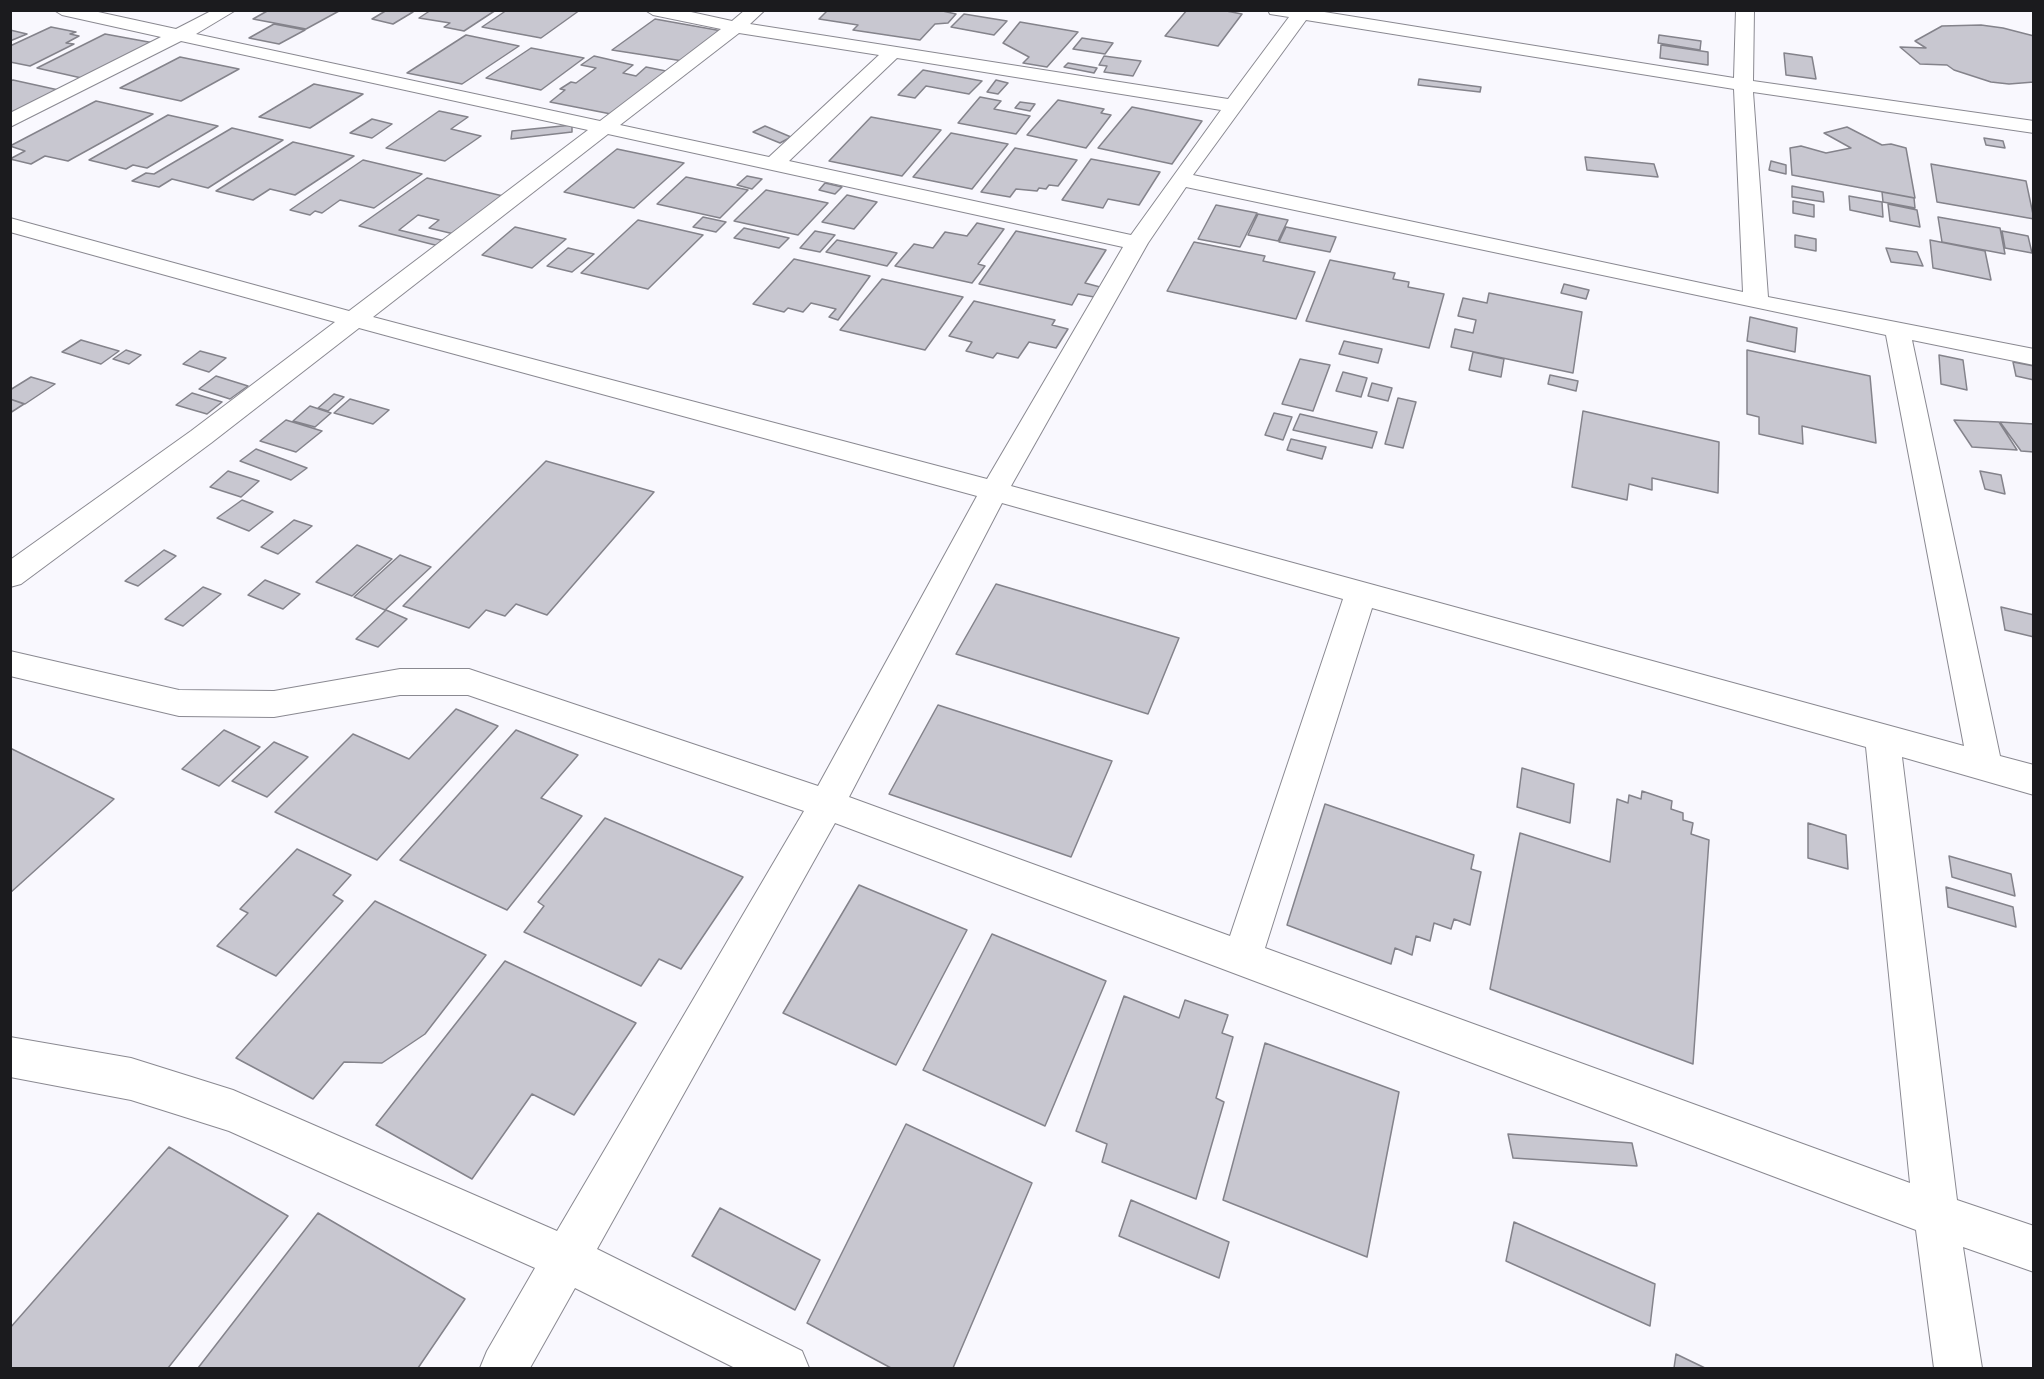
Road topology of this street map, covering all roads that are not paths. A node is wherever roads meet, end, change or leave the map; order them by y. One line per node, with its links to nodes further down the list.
1 (62, 10): 9 (street)
2 (228, 10): 9 (street)
3 (653, 10): 8 (street)
4 (757, 10): 8 (street)
5 (1275, 10): 7 (street)
6 (1745, 10): 11 (street)
7 (1303, 13): 11 (street); 12 (street)
8 (737, 27): 10 (street); 14 (street)
9 (181, 35): 13 (street); 14 (street)
10 (893, 52): 12 (street); 16 (street)
11 (1743, 85): 15 (street); 20 (street)
12 (1233, 106): 17 (street)
13 (10, 121)
14 (606, 126): 16 (street); 21 (street)
15 (2034, 127)
16 (774, 164): 19 (street)
17 (1180, 179): 19 (street); 20 (street)
18 (10, 225): 21 (street)
19 (1137, 243): 24 (street)
20 (1756, 302): 22 (street)
21 (352, 319): 24 (street); 25 (street)
22 (1897, 330): 23 (street); 29 (street)
23 (2034, 357)
24 (994, 491): 26 (street); 31 (street)
25 (10, 576)
26 (1361, 593): 28 (street); 32 (street)
27 (10, 663): 31 (street)
28 (1882, 737): 29 (street); 34 (street)
29 (1985, 766): 30 (street)
30 (2034, 780)
31 (827, 804): 32 (street); 36 (street)
32 (1242, 958): 34 (street)
33 (10, 1057): 36 (street)
34 (1936, 1215): 35 (street); 39 (street)
35 (2034, 1249)
36 (567, 1259): 37 (street); 38 (street)
37 (504, 1368)
38 (785, 1368)
39 (1958, 1368)

